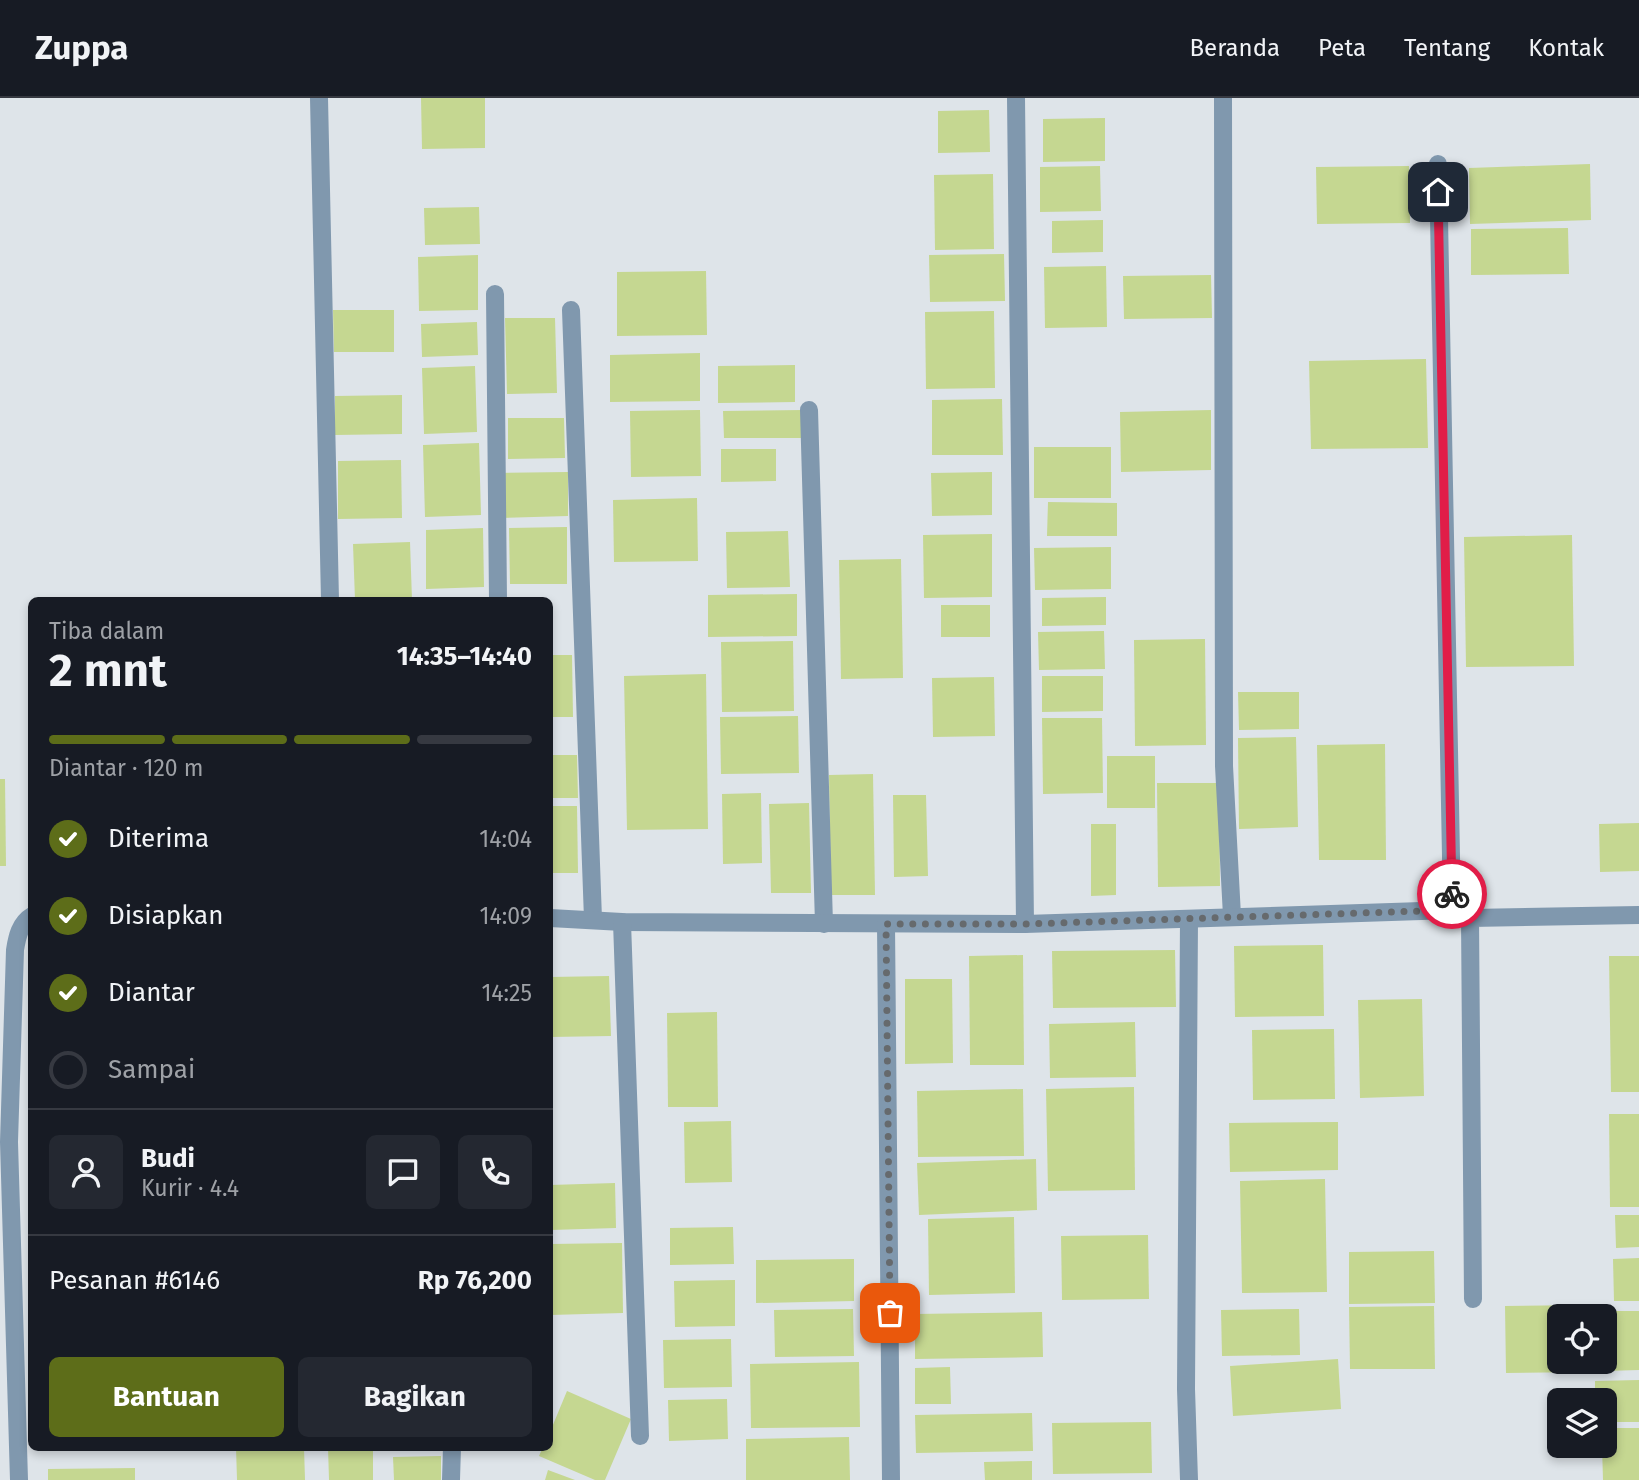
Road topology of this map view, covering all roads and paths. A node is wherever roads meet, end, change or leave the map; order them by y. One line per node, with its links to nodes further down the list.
1 (319, 98): 8 (street)
2 (1016, 98): 21 (street)
3 (1223, 98): 12 (street)
4 (1438, 164): 10 (street)
5 (495, 294): 9 (street)
6 (571, 310): 16 (street)
7 (809, 410): 19 (street)
8 (330, 597)
9 (498, 597)
10 (1452, 910): 12 (street); 15 (street)
11 (1639, 915): 15 (street)
12 (1232, 916): 17 (street)
13 (28, 918): 22 (street)
14 (553, 918): 16 (street)
15 (1470, 918): 23 (street)
16 (593, 919): 18 (street)
17 (1189, 919): 21 (street); 29 (street)
18 (622, 922): 19 (street); 24 (street)
19 (824, 924): 20 (street)
20 (886, 924): 21 (street); 28 (street)
21 (1026, 924)
22 (5, 1142): 26 (street)
23 (1473, 1299)
24 (640, 1436)
25 (452, 1451): 27 (street)
26 (19, 1480)
27 (451, 1480)
28 (891, 1480)
29 (1189, 1480)

